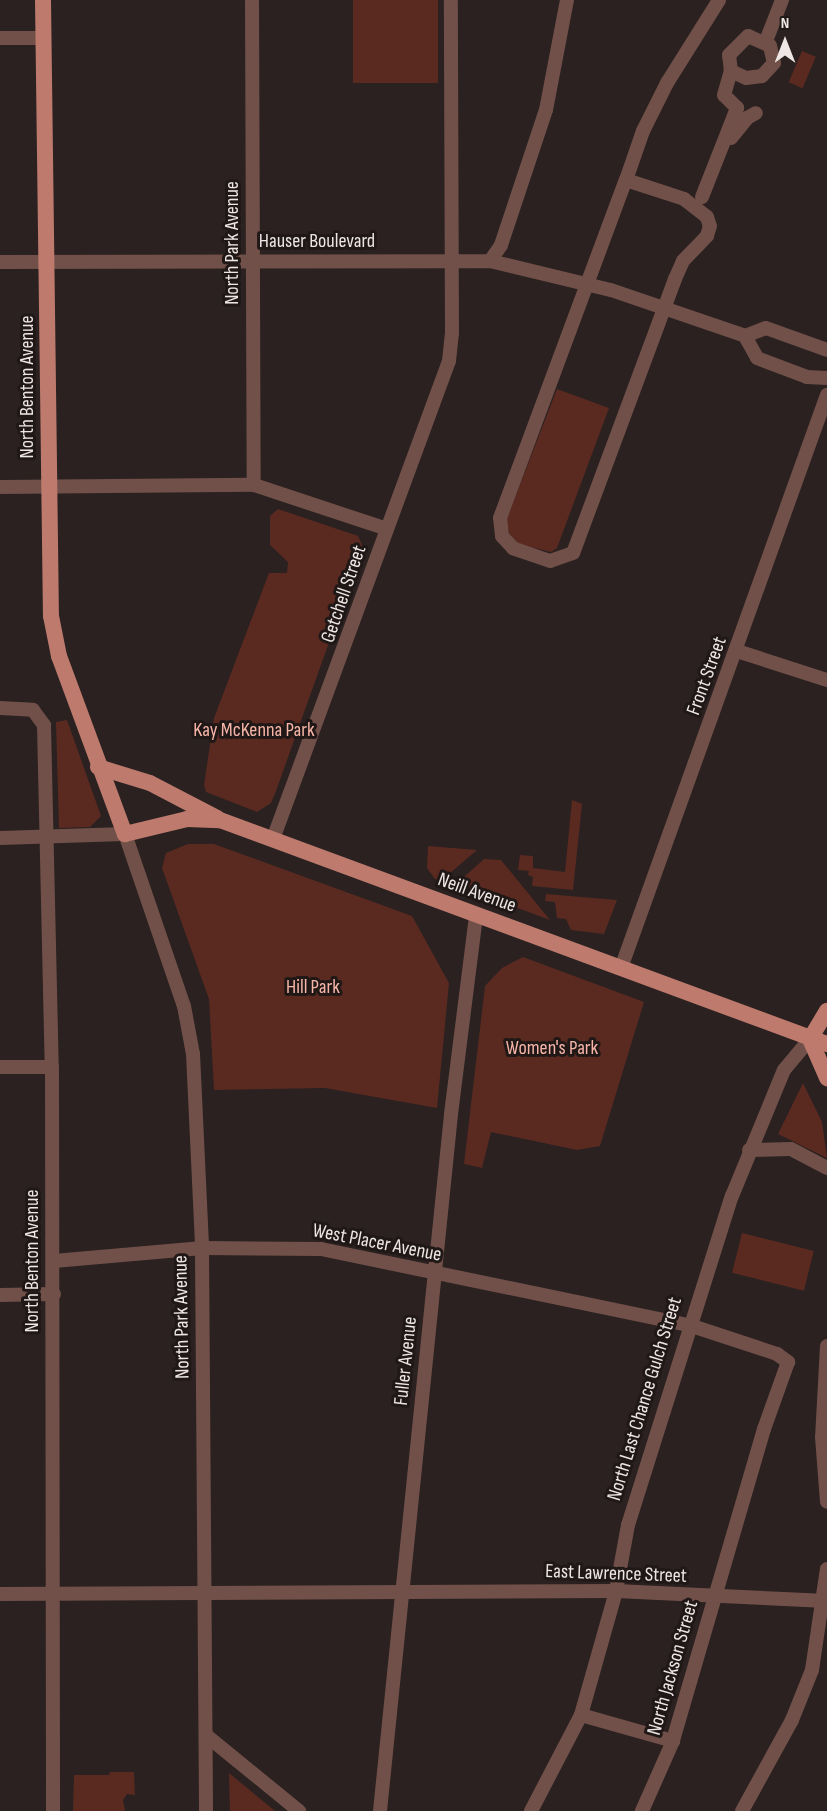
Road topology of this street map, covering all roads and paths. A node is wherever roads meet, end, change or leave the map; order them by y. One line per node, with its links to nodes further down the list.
1 (43, 0): 8 (main road, North Benton Avenue)
2 (252, 0): 17 (street, North Park Avenue)
3 (451, 0): 15 (street, Getchell Street)
4 (567, 0): 18 (street)
5 (719, 0): 13 (street)
6 (782, 0): 9 (street)
7 (0, 38): 8 (street)
8 (44, 38): 16 (main road, North Benton Avenue)
9 (766, 41): 10 (street); 10 (street)
10 (731, 71): 11 (street)
11 (737, 108): 12 (street); 12 (street)
12 (721, 148): 14 (street)
13 (626, 180): 20 (street); 21 (street)
14 (702, 197)
15 (452, 260): 17 (street, Hauser Boulevard); 18 (street, Hauser Boulevard); 29 (street, Getchell Street)
16 (47, 261): 17 (street, Hauser Boulevard); 19 (street, Hauser Boulevard); 28 (main road, North Benton Avenue)
17 (253, 261): 26 (street, North Park Avenue)
18 (490, 261): 20 (street, Hauser Boulevard)
19 (0, 262)
20 (588, 283): 21 (street, Hauser Boulevard); 21 (street)
21 (666, 308): 22 (street, Hauser Boulevard)
22 (745, 336): 23 (street); 24 (street)
23 (827, 350)
24 (827, 378)
25 (827, 395): 30 (street, Front Street)
26 (254, 485): 28 (street); 29 (street)
27 (0, 487): 28 (street)
28 (49, 487): 33 (main road, North Benton Avenue)
29 (387, 529): 38 (street, Getchell Street)
30 (737, 651): 31 (street); 40 (street, Front Street)
31 (827, 680)
32 (0, 708): 37 (street, North Benton Avenue)
33 (98, 766): 34 (main road); 35 (main road, North Park Avenue)
34 (220, 820): 35 (main road, Neill Avenue); 38 (main road, Neill Avenue)
35 (125, 834): 37 (street); 49 (street, North Park Avenue)
36 (0, 838): 37 (street)
37 (48, 838): 45 (street, North Benton Avenue)
38 (273, 839): 39 (main road, Neill Avenue)
39 (476, 915): 40 (main road, Neill Avenue); 51 (street, Fuller Avenue)
40 (621, 968): 42 (main road, Neill Avenue)
41 (827, 1011): 42 (main road, North Last Chance Gulch Street)
42 (810, 1039): 43 (main road, Neill Avenue); 46 (main road); 47 (street, North Last Chance Gulch Street)
43 (827, 1044)
44 (0, 1067): 45 (street)
45 (52, 1067): 50 (street, North Benton Avenue)
46 (827, 1077)
47 (749, 1150): 48 (street); 54 (street, North Last Chance Gulch Street)
48 (827, 1168)
49 (202, 1248): 50 (street, West Placer Avenue); 51 (street, West Placer Avenue); 59 (street, North Park Avenue)
50 (54, 1261): 52 (street, North Benton Avenue)
51 (435, 1274): 54 (street, West Placer Avenue); 60 (street, Fuller Avenue)
52 (54, 1294): 53 (street); 62 (street, North Benton Avenue)
53 (0, 1295)
54 (689, 1325): 56 (street, West Placer Avenue); 61 (street, North Last Chance Gulch Street)
55 (827, 1346): 57 (street)
56 (788, 1362): 64 (street, North Jackson Street)
57 (827, 1502)
58 (827, 1569): 65 (street)
59 (206, 1591): 60 (street, East Lawrence Street); 62 (street, East Lawrence Street); 67 (street, North Park Avenue)
60 (404, 1591): 61 (street, East Lawrence Street); 72 (street, Fuller Avenue)
61 (616, 1591): 64 (street, East Lawrence Street); 66 (street, North Last Chance Gulch Street)
62 (56, 1593): 63 (street, East Lawrence Street); 69 (street, North Benton Avenue)
63 (0, 1594)
64 (714, 1597): 65 (street, East Lawrence Street); 68 (street, North Jackson Street)
65 (826, 1601): 75 (street)
66 (581, 1715): 68 (street); 73 (street, North Last Chance Gulch Street)
67 (207, 1736): 70 (street, North Park Avenue); 71 (street)
68 (673, 1741): 74 (street, North Jackson Street)
69 (53, 1811)
70 (206, 1811)
71 (299, 1811)
72 (380, 1811)
73 (531, 1811)
74 (642, 1811)
75 (742, 1811)

